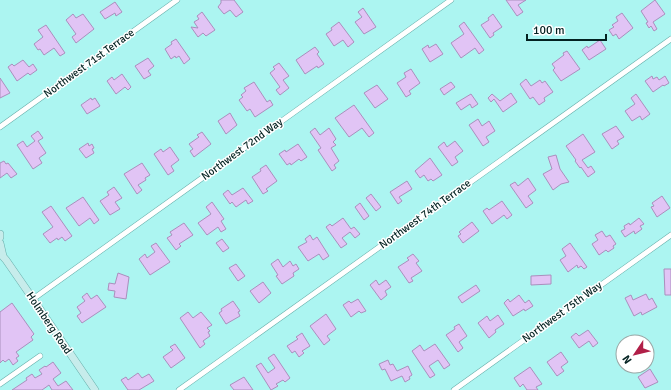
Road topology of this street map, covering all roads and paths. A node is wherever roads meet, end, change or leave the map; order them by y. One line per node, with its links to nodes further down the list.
1 (178, 0): 4 (street, Northwest 71st Terrace)
2 (451, 0): 10 (street, Northwest 72nd Way)
3 (671, 38): 14 (street, Northwest 74th Terrace)
4 (0, 127)
5 (0, 234): 7 (street)
6 (671, 235): 15 (street, Northwest 75th Way)
7 (0, 237)
8 (0, 243): 9 (street, Holmberg Road)
9 (2, 255): 10 (street, Holmberg Road)
10 (33, 299): 13 (street, Holmberg Road)
11 (40, 356): 12 (street)
12 (0, 384)
13 (95, 390)
14 (179, 390)
15 (454, 390)

